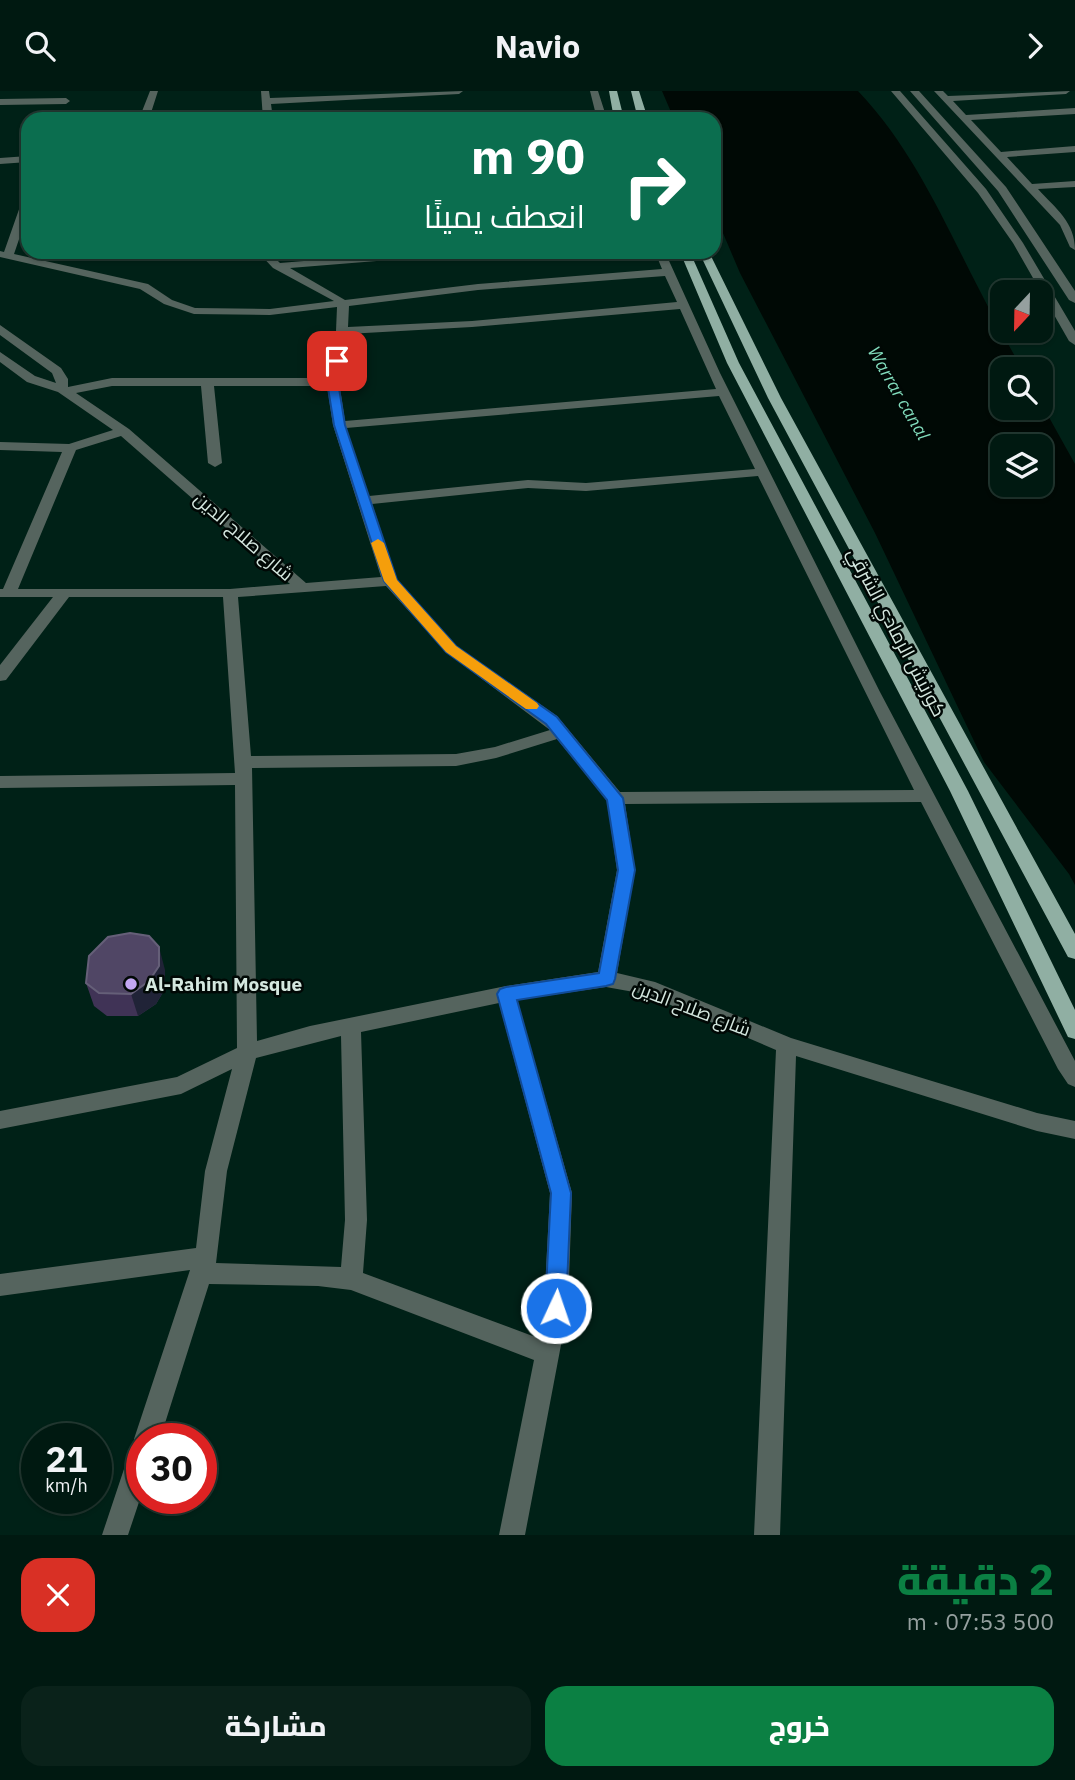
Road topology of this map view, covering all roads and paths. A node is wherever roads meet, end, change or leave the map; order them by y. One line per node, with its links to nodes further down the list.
1 (154, 91): 15 (street)
2 (459, 91): 10 (street)
3 (594, 91): 16 (street)
4 (613, 91): 17 (main road)
5 (635, 91): 18 (main road)
6 (895, 91): 40 (street)
7 (914, 91): 42 (street)
8 (938, 91): 11 (street)
9 (1066, 91): 11 (street)
10 (266, 96)
11 (946, 99): 19 (street)
12 (66, 100): 13 (street)
13 (0, 103)
14 (1075, 111): 19 (street)
15 (146, 112)
16 (600, 112)
17 (618, 112)
18 (641, 112)
19 (963, 118): 21 (street)
20 (1075, 149): 21 (street)
21 (998, 155): 25 (street)
22 (21, 159): 23 (street)
23 (0, 160)
24 (1075, 184): 25 (street)
25 (1029, 187): 27 (street)
26 (21, 218): 28 (street)
27 (1070, 224): 30 (street)
28 (15, 235): 29 (street); 31 (street)
29 (21, 235)
30 (1075, 247)
31 (4, 254)
32 (26, 259): 43 (street)
33 (270, 259): 38 (street)
34 (364, 259): 38 (street)
35 (663, 259): 39 (street)
36 (688, 259): 76 (main road, كورنيش الرمادي الشرقي)
37 (707, 259): 72 (main road, كورنيش الرمادي الشرقي)
38 (277, 266): 43 (street)
39 (669, 272): 43 (street); 44 (street)
40 (1039, 280)
41 (1054, 294): 42 (street)
42 (1073, 296)
43 (343, 304): 47 (street)
44 (684, 305): 47 (street); 53 (street)
45 (1054, 305): 48 (street)
46 (0, 329): 52 (street, شارع صلاح الدين)
47 (342, 331): 51 (street)
48 (1075, 341)
49 (0, 356): 52 (street, شارع صلاح الدين)
50 (207, 381): 51 (street); 52 (street); 58 (street)
51 (333, 382): 54 (street)
52 (64, 390): 55 (street, شارع صلاح الدين)
53 (723, 392): 54 (street); 59 (street)
54 (340, 425): 60 (street)
55 (124, 432): 57 (street); 62 (street, شارع صلاح الدين)
56 (0, 446): 57 (street)
57 (70, 448): 63 (street)
58 (215, 463)
59 (763, 472): 60 (street); 70 (street)
60 (364, 501): 61 (street)
61 (390, 581): 62 (street, شارع صلاح الدين); 67 (street)
62 (303, 588): 64 (street)
63 (5, 593): 65 (street)
64 (230, 593): 65 (street); 68 (street)
65 (63, 595): 66 (street)
66 (0, 676)
67 (561, 732): 68 (street); 71 (street)
68 (244, 770): 69 (street); 78 (street)
69 (0, 782)
70 (926, 796): 71 (street); 79 (street)
71 (615, 798): 73 (street, شارع صلاح الدين)
72 (1075, 952)
73 (606, 979): 74 (street); 77 (street, شارع صلاح الدين)
74 (506, 994): 75 (street); 85 (street)
75 (351, 1026): 78 (street); 83 (street)
76 (1075, 1031)
77 (786, 1045): 81 (street, شارع صلاح الدين); 90 (street)
78 (247, 1052): 80 (street); 82 (street)
79 (1075, 1078)
80 (0, 1120)
81 (1075, 1130)
82 (203, 1265): 83 (street); 84 (street); 86 (street)
83 (351, 1279): 85 (street)
84 (0, 1285)
85 (546, 1353): 89 (street)
86 (152, 1423)
87 (126, 1502): 88 (street)
88 (115, 1535)
89 (512, 1535)
90 (767, 1535)

